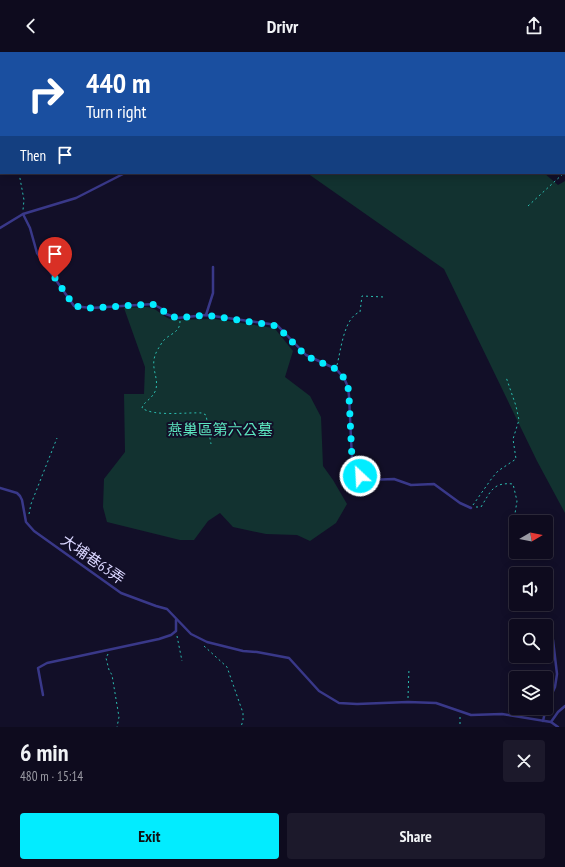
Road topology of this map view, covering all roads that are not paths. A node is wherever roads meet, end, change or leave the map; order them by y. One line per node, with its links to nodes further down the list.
1 (123, 174): 2 (lane)
2 (23, 214): 3 (lane); 5 (lane)
3 (0, 228)
4 (213, 267): 5 (lane)
5 (206, 315): 7 (lane)
6 (0, 488): 8 (lane, 大埔巷63弄)
7 (471, 508)
8 (176, 619): 11 (lane); 14 (lane, 大埔巷63弄)
9 (553, 640): 10 (lane)
10 (553, 692)
11 (43, 695)
12 (565, 706): 15 (lane)
13 (544, 715): 14 (lane)
14 (542, 721): 15 (lane, 大埔巷63弄)
15 (551, 722): 16 (lane)
16 (558, 727)

